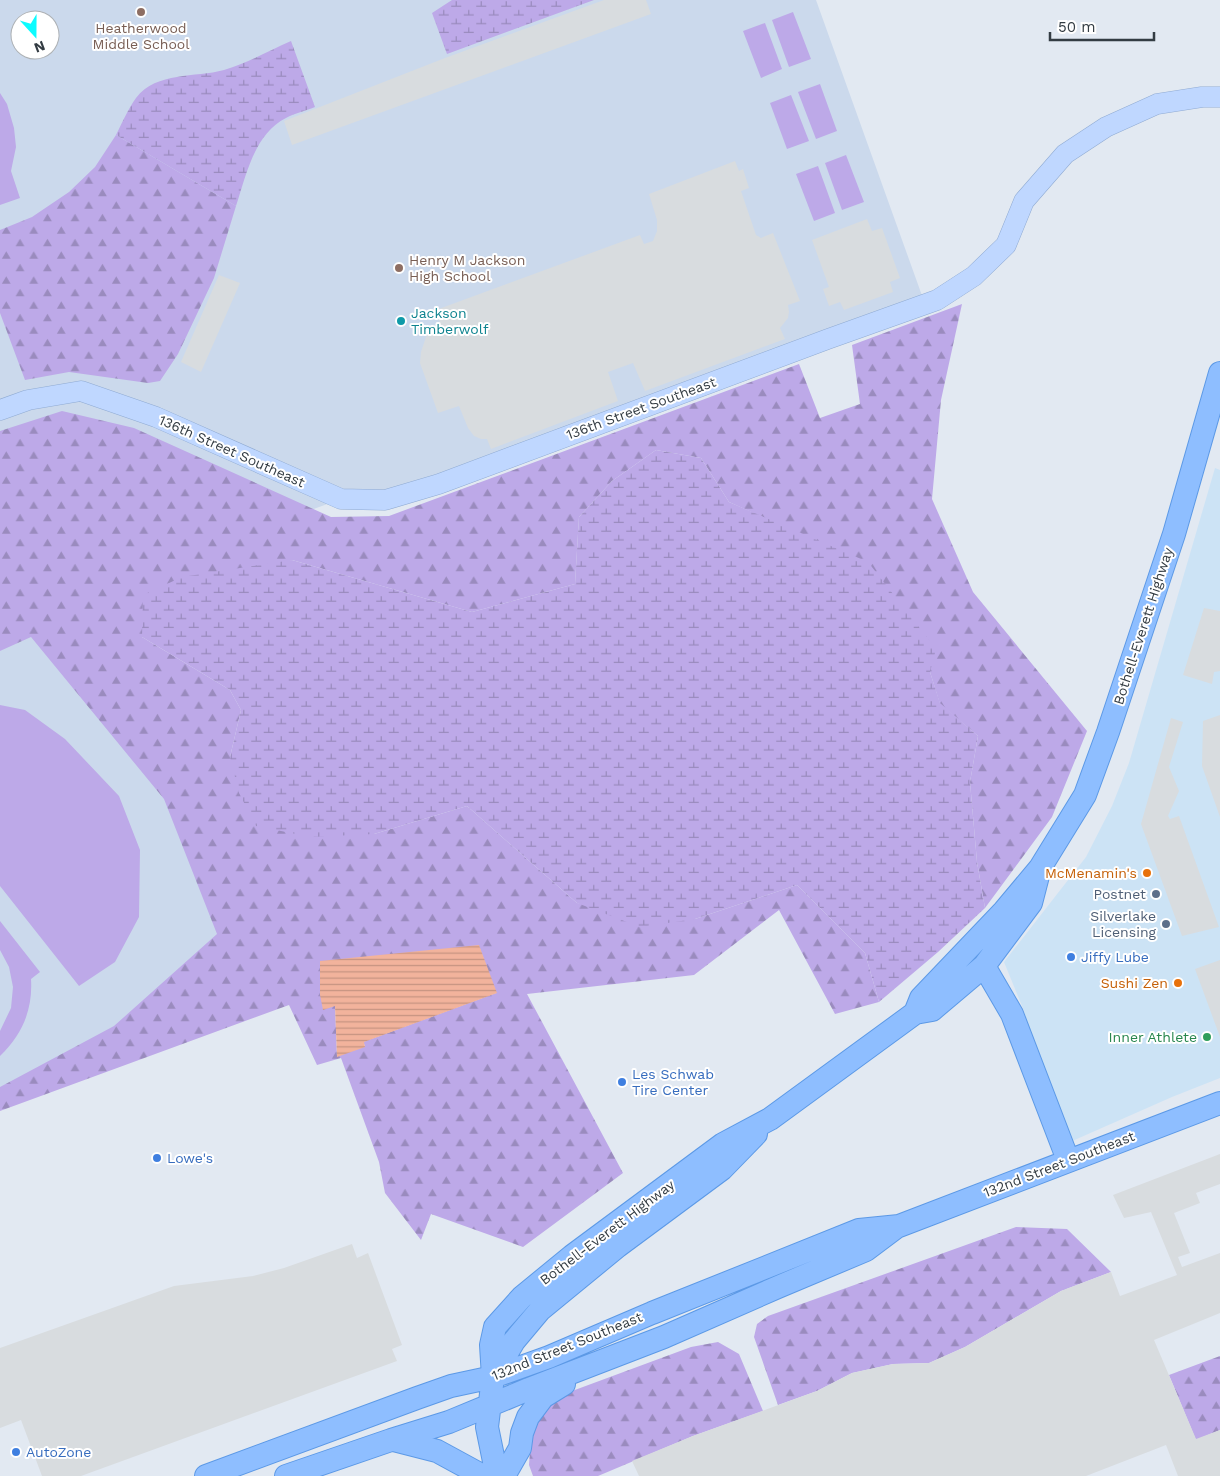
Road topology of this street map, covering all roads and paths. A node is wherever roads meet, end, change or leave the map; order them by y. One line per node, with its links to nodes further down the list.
1 (1220, 97): 3 (street, 136th Street Southeast)
2 (1220, 374): 4 (main road, Bothell-Everett Highway)
3 (0, 410)
4 (1040, 868): 5 (main road, Bothell-Everett Highway); 6 (main road, Bothell-Everett Highway)
5 (1004, 911): 6 (main road); 7 (main road, Bothell-Everett Highway)
6 (984, 966): 7 (main road, Bothell-Everett Highway); 9 (main road)
7 (915, 1013): 12 (main road, Bothell-Everett Highway)
8 (1220, 1103): 9 (main road, 132nd Street Southeast)
9 (1068, 1160): 10 (main road, 132nd Street Southeast)
10 (898, 1226): 11 (main road, 132nd Street Southeast); 12 (main road, 132nd Street Southeast)
11 (595, 1363): 13 (main road, 132nd Street Southeast); 19 (main road)
12 (493, 1377): 13 (main road, Bothell-Everett Highway); 15 (main road, 132nd Street Southeast)
13 (489, 1406): 14 (main road, 132nd Street Southeast); 18 (main road, Bothell-Everett Highway)
14 (390, 1440): 16 (main road, 132nd Street Southeast); 17 (main road)
15 (206, 1476)
16 (286, 1476)
17 (483, 1476)
18 (497, 1476)
19 (504, 1476)

